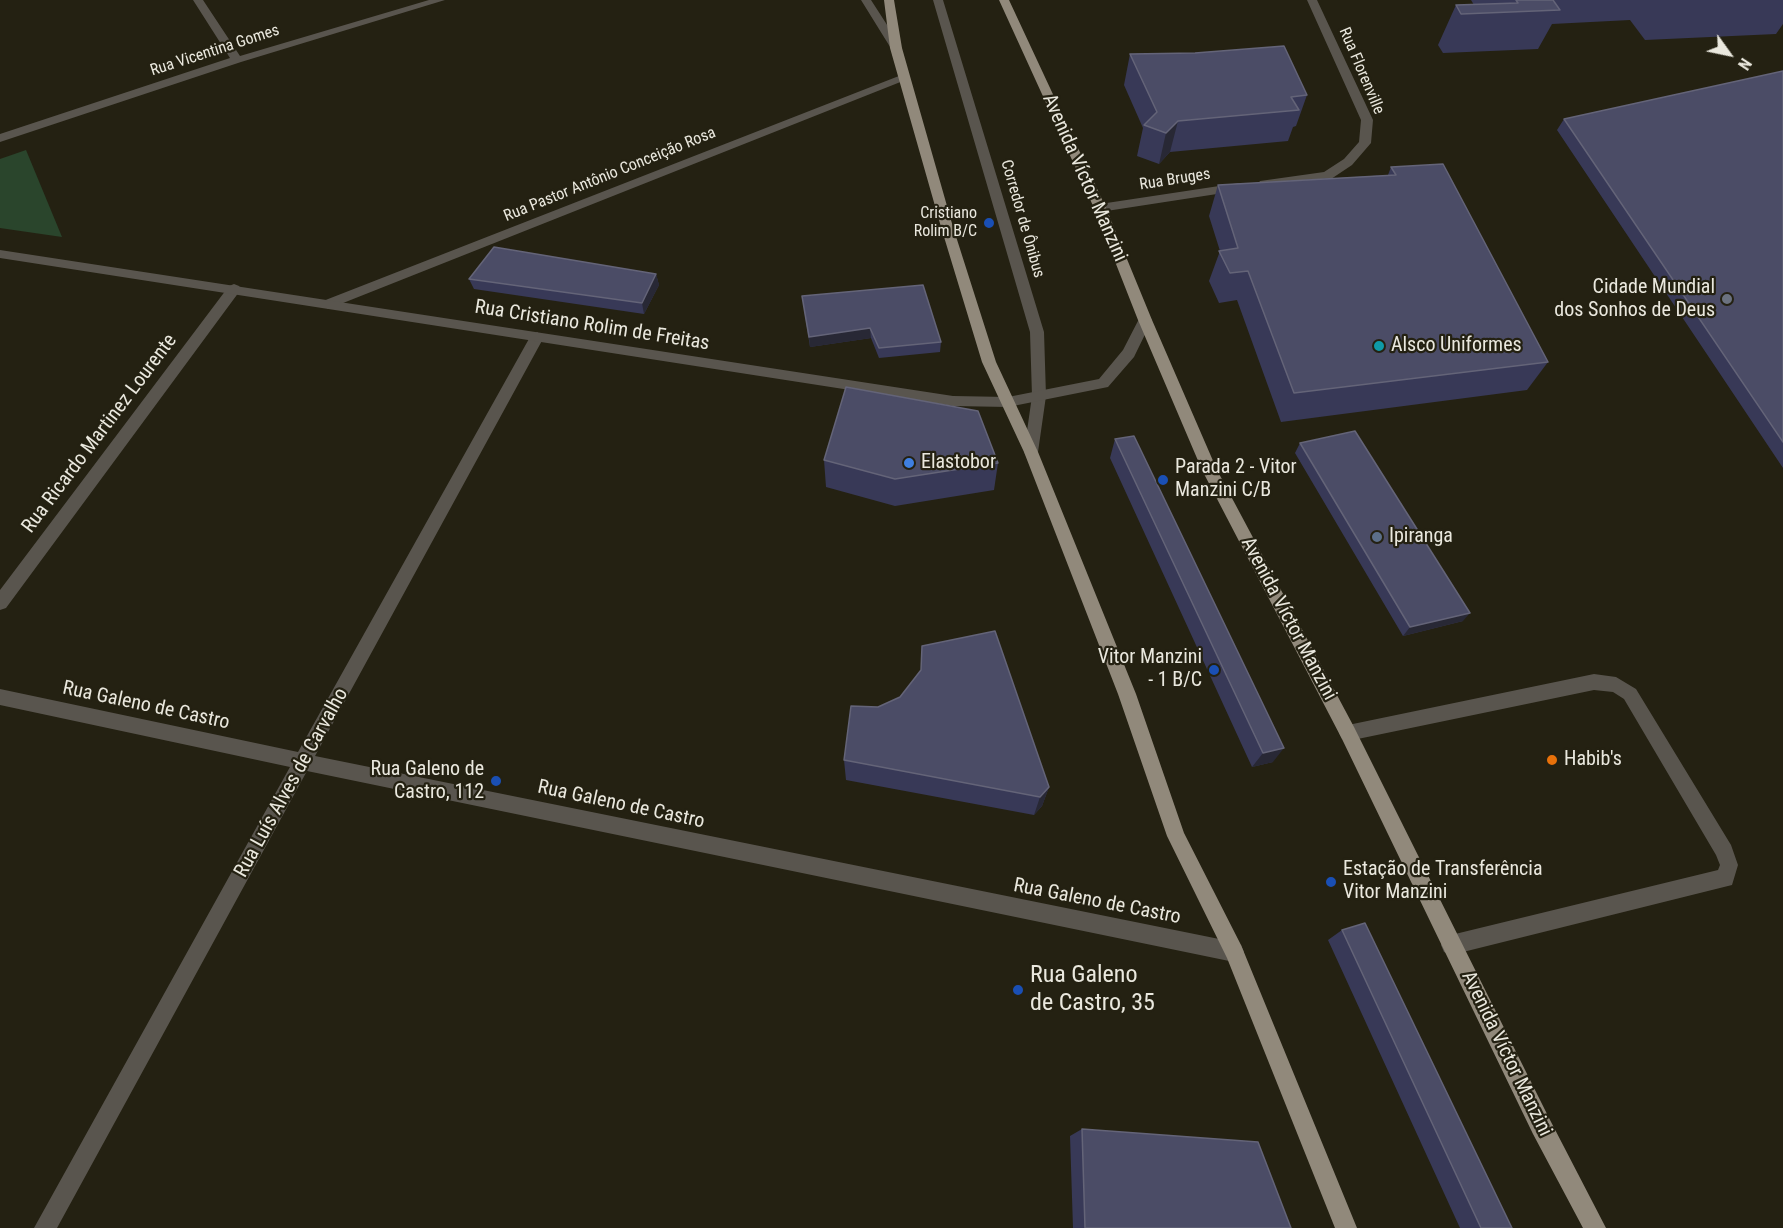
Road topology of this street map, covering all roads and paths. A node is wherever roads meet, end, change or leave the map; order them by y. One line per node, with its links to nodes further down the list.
1 (198, 0): 9 (street)
2 (441, 0): 9 (street, Rua Vicentina Gomes)
3 (866, 0): 8 (street)
4 (889, 0): 8 (main road)
5 (938, 0): 19 (street, Corredor de Ônibus)
6 (1004, 0): 13 (main road, Avenida Víctor Manzini)
7 (1312, 0): 12 (street, Rua Florenville)
8 (896, 48): 10 (main road)
9 (237, 60): 11 (street, Rua Vicentina Gomes)
10 (904, 77): 16 (street, Rua Pastor Antônio Conceição Rosa); 20 (main road)
11 (0, 138)
12 (1327, 176): 13 (street, Rua Bruges)
13 (1100, 208): 17 (main road, Avenida Víctor Manzini)
14 (0, 254): 15 (street, Rua Cristiano Rolim de Freitas)
15 (234, 290): 16 (street, Rua Cristiano Rolim de Freitas); 22 (street, Rua Ricardo Martinez Lourente)
16 (327, 304): 18 (street, Rua Cristiano Rolim de Freitas)
17 (1145, 320): 19 (street, Rua Cristiano Rolim de Freitas); 24 (main road, Avenida Víctor Manzini)
18 (537, 337): 20 (street, Rua Cristiano Rolim de Freitas); 25 (street, Rua Luís Alves de Carvalho)
19 (1039, 396): 20 (street, Rua Cristiano Rolim de Freitas); 21 (street, Corredor de Ônibus)
20 (1008, 402): 21 (main road)
21 (1031, 452): 27 (main road)
22 (0, 603)
23 (0, 698): 25 (street, Rua Galeno de Castro)
24 (1348, 734): 26 (main road, Avenida Víctor Manzini); 26 (street)
25 (304, 762): 27 (street, Rua Galeno de Castro); 28 (street, Rua Luís Alves de Carvalho)
26 (1451, 945): 30 (main road, Avenida Víctor Manzini)
27 (1234, 952): 29 (main road)
28 (45, 1228)
29 (1346, 1228)
30 (1595, 1228)

